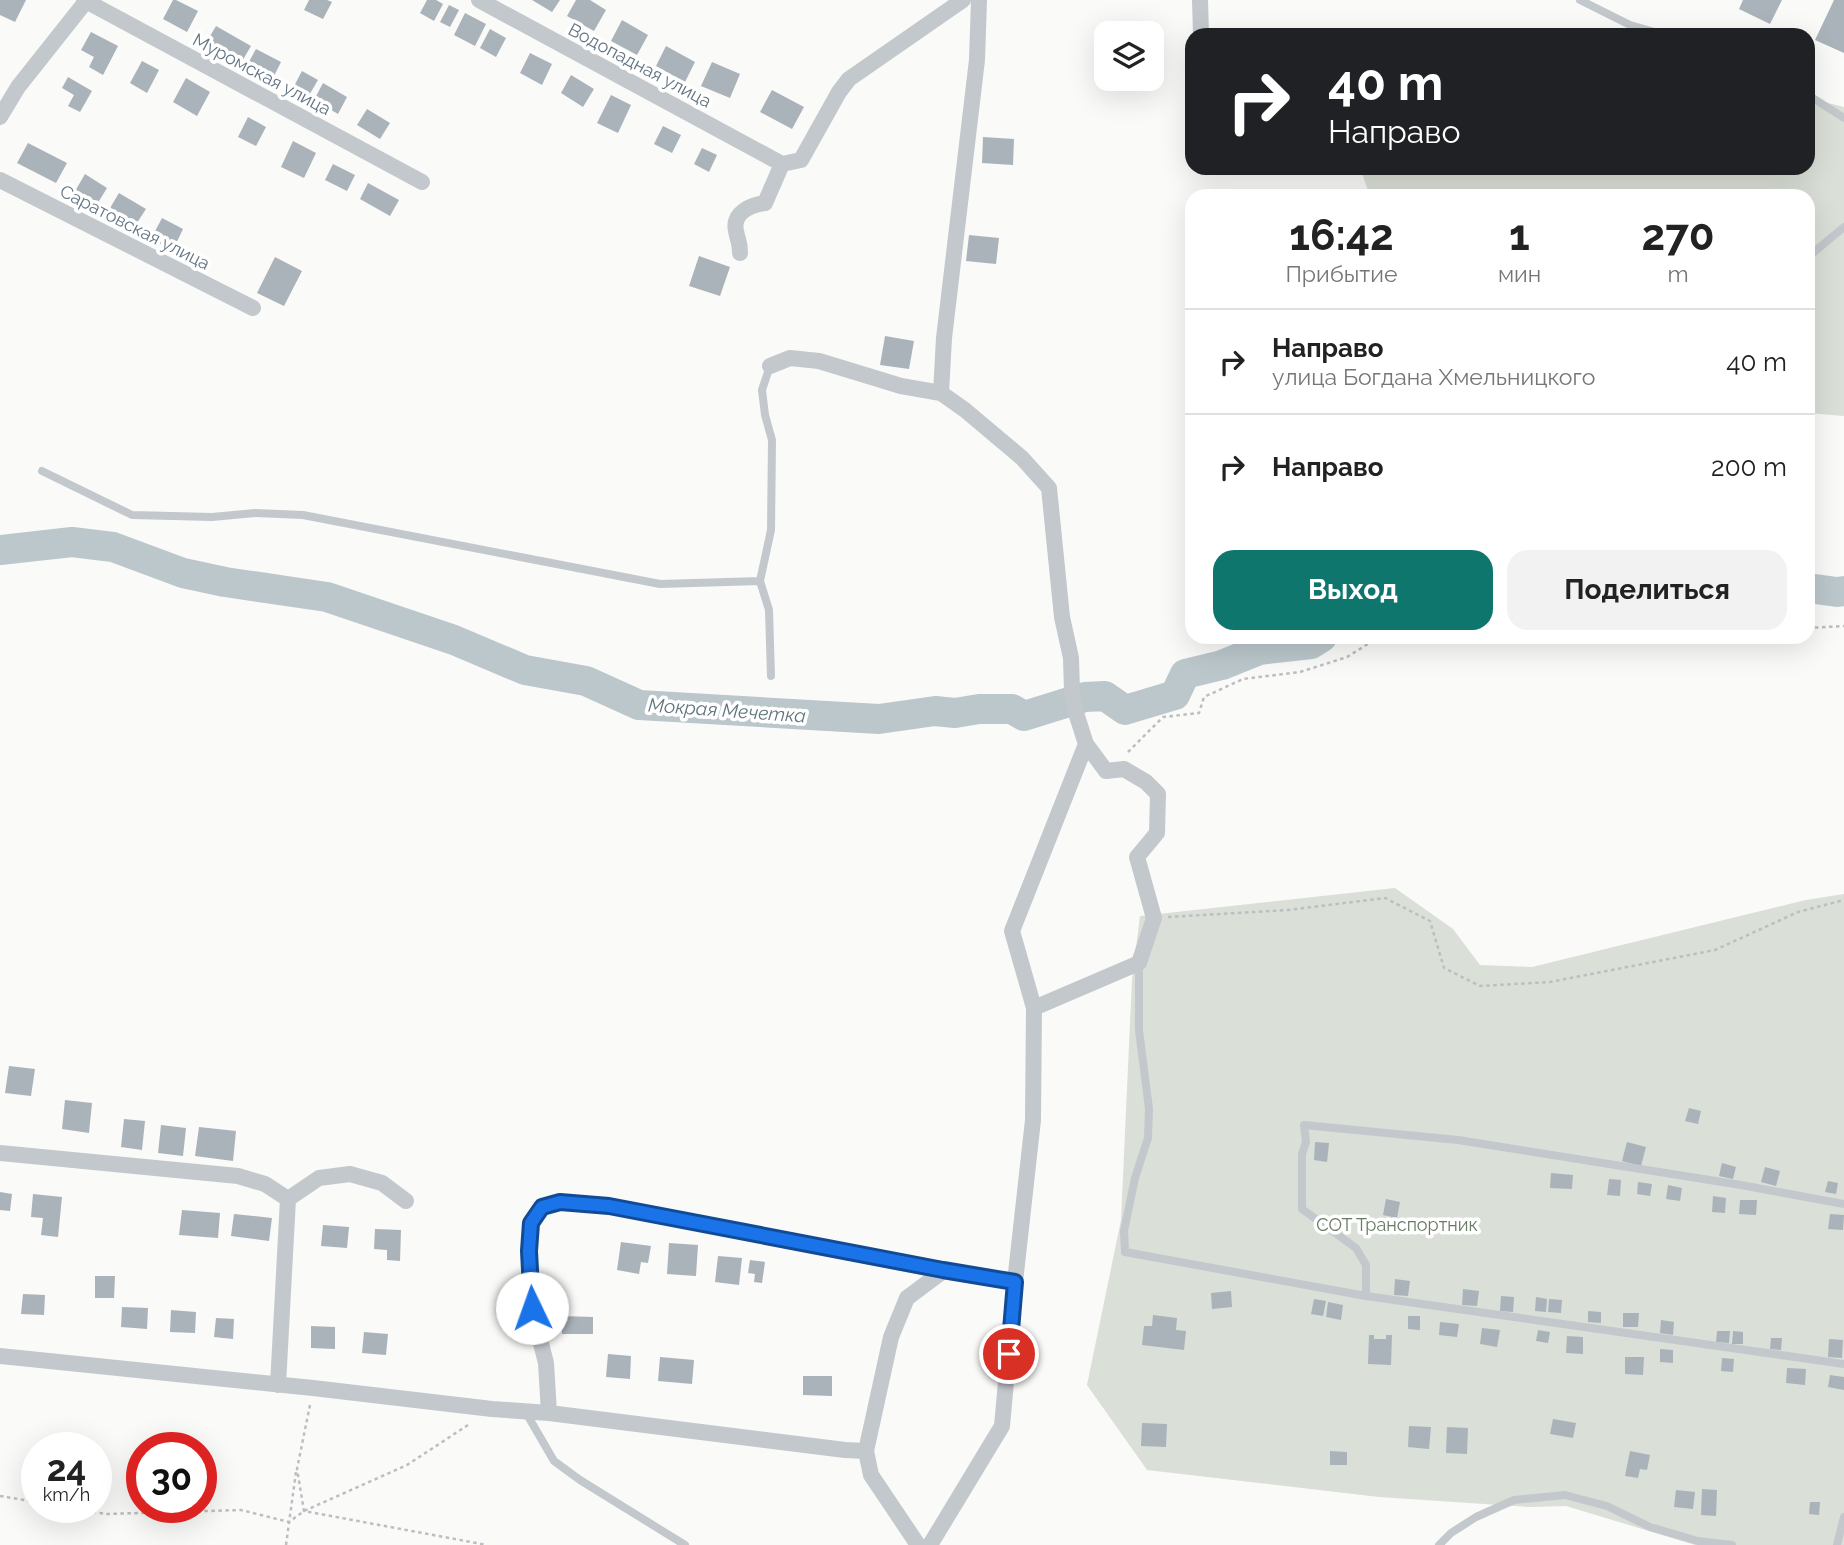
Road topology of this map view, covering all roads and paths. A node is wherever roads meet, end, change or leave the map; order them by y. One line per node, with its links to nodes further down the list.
1 (85, 0): 10 (street); 14 (street, Муромская улица)
2 (479, 0): 12 (street, Водопадная улица)
3 (963, 0): 12 (street)
4 (979, 0): 20 (street)
5 (1200, 0): 7 (street)
6 (1580, 0): 8 (lane)
7 (1201, 28)
8 (1640, 28)
9 (1815, 99): 11 (lane)
10 (0, 117)
11 (1844, 118)
12 (782, 164): 17 (street)
13 (0, 180): 18 (street, Саратовская улица)
14 (422, 182)
15 (1844, 227): 16 (lane)
16 (1815, 251)
17 (740, 253)
18 (253, 308)
19 (770, 366): 20 (street); 22 (lane)
20 (941, 393): 27 (street)
21 (42, 471): 22 (lane)
22 (760, 581): 26 (lane)
23 (1844, 626): 24 (path)
24 (1815, 628)
25 (1368, 644): 28 (path)
26 (771, 676)
27 (1086, 744): 28 (street); 32 (street)
28 (1124, 769): 30 (street)
29 (1844, 900): 30 (path)
30 (1154, 918): 31 (street)
31 (1139, 963): 32 (street); 39 (lane)
32 (1034, 1008): 38 (street)
33 (0, 1153): 34 (street)
34 (288, 1199): 35 (street); 42 (street)
35 (407, 1200)
36 (1844, 1204): 39 (lane)
37 (943, 1270): 38 (street); 46 (street); 47 (street)
38 (1015, 1282): 59 (street)
39 (1366, 1296): 41 (lane)
40 (0, 1356): 42 (street)
41 (1844, 1364)
42 (278, 1385): 43 (street)
43 (313, 1388): 44 (street); 48 (path)
44 (492, 1409): 45 (street); 51 (path)
45 (525, 1411): 46 (street); 57 (lane)
46 (549, 1413): 47 (street)
47 (866, 1451): 58 (street)
48 (297, 1469): 51 (path); 54 (path)
49 (0, 1496): 50 (path)
50 (21, 1499)
51 (304, 1511): 54 (path); 56 (path)
52 (112, 1514): 54 (path)
53 (1844, 1517): 62 (lane)
54 (289, 1522): 55 (path)
55 (286, 1545)
56 (487, 1545)
57 (685, 1545)
58 (918, 1545)
59 (930, 1545)
60 (1439, 1545): 61 (lane)
61 (1732, 1545)
62 (1837, 1545)

